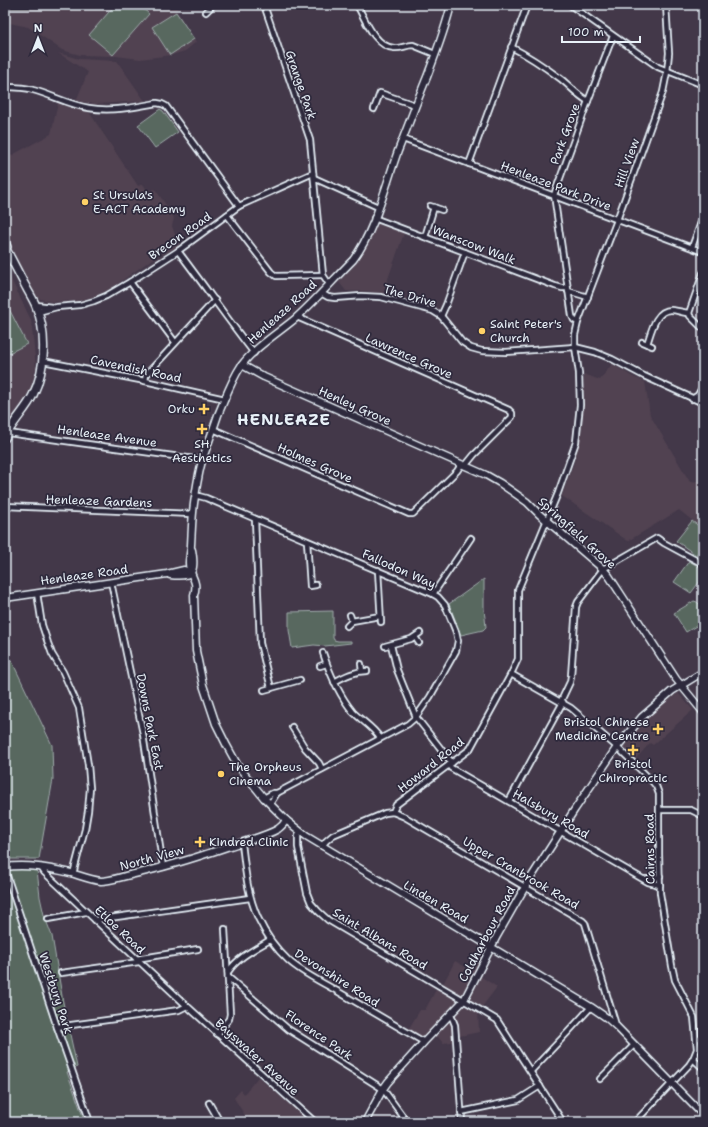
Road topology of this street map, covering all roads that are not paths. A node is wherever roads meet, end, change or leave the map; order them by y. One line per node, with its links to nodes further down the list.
1 (264, 5): 21 (street, Grange Park)
2 (357, 5): 12 (street)
3 (451, 5): 12 (main road, Henleaze Road)
4 (527, 5): 11 (street)
5 (570, 5): 10 (street)
6 (666, 5): 13 (street, Hill View)
7 (213, 6): 8 (street); 9 (street)
8 (206, 12)
9 (217, 12)
10 (613, 36): 13 (street); 16 (street, Park Grove)
11 (511, 47): 16 (street); 20 (street)
12 (435, 54): 17 (main road, Henleaze Road)
13 (667, 72): 14 (street); 30 (street, Hill View)
14 (703, 86)
15 (5, 87): 24 (street)
16 (588, 101): 23 (street, Park Grove)
17 (415, 105): 18 (street); 19 (main road, Henleaze Road)
18 (374, 109)
19 (403, 139): 20 (street, Henleaze Park Drive); 25 (main road, Henleaze Road)
20 (469, 164): 23 (street, Henleaze Park Drive)
21 (313, 173): 22 (street, Grange Park); 24 (street, Brecon Road)
22 (314, 178): 25 (street); 38 (street, Grange Park)
23 (554, 195): 30 (street, Henleaze Park Drive); 41 (street, Park Grove)
24 (239, 206): 27 (street, Brecon Road)
25 (378, 207): 29 (main road, Henleaze Road)
26 (442, 210): 31 (street)
27 (227, 215): 34 (street, Brecon Road); 38 (street)
28 (703, 217): 33 (street)
29 (374, 218): 31 (street, Wanscow Walk); 40 (main road, Henleaze Road)
30 (617, 220): 33 (street, Henleaze Park Drive); 43 (street, Hill View)
31 (425, 237): 35 (street, Wanscow Walk)
32 (5, 247): 45 (main road)
33 (692, 247): 36 (street, Henleaze Park Drive)
34 (178, 251): 39 (street, Brecon Road); 44 (street)
35 (465, 252): 41 (street, Wanscow Walk); 47 (street)
36 (703, 252)
37 (703, 273): 46 (street)
38 (323, 275): 40 (street)
39 (130, 282): 45 (street, Brecon Road); 51 (street)
40 (329, 284): 42 (main road, Henleaze Road)
41 (568, 290): 43 (street); 49 (street, Park Grove)
42 (322, 293): 47 (street, The Drive); 48 (main road, Henleaze Road)
43 (588, 297): 49 (street, Hill View)
44 (215, 300): 51 (street); 56 (street)
45 (37, 308): 57 (main road)
46 (689, 313): 50 (street); 53 (street)
47 (441, 316): 55 (street, The Drive)
48 (297, 317): 56 (main road, Henleaze Road); 67 (street, Lawrence Grove)
49 (578, 322): 55 (street)
50 (703, 329)
51 (176, 342): 59 (street)
52 (642, 342): 53 (street)
53 (647, 344): 54 (street)
54 (652, 346)
55 (575, 347): 62 (street, The Drive); 72 (street)
56 (254, 353): 58 (main road, Henleaze Road)
57 (43, 361): 59 (street, Cavendish Road); 65 (main road)
58 (242, 365): 61 (main road, Henleaze Road); 67 (main road, Henley Grove)
59 (145, 381): 61 (street, Cavendish Road)
60 (703, 386): 62 (street)
61 (225, 398): 64 (main road, Henleaze Road)
62 (692, 399): 63 (street, The Drive)
63 (703, 403)
64 (213, 430): 66 (main road, Henleaze Road); 67 (street, Holmes Grove)
65 (6, 435): 66 (street, Henleaze Avenue)
66 (202, 460): 68 (main road, Henleaze Road)
67 (463, 465): 72 (main road, Springfield Grove)
68 (195, 495): 70 (main road, Henleaze Road); 71 (street, Fallodon Way)
69 (5, 506): 70 (street, Henleaze Gardens)
70 (192, 514): 78 (main road, Henleaze Road)
71 (255, 519): 74 (street, Fallodon Way); 105 (street)
72 (547, 520): 76 (main road, Springfield Grove); 101 (street, Howard Road)
73 (471, 538): 82 (street)
74 (307, 540): 77 (street, Fallodon Way); 80 (street)
75 (703, 564): 76 (street)
76 (603, 569): 104 (main road, Springfield Grove); 107 (street)
77 (378, 570): 82 (street, Fallodon Way); 85 (street)
78 (191, 573): 79 (main road, Henleaze Road); 116 (main road, Linden Road)
79 (111, 582): 81 (main road, Henleaze Road); 130 (street, Downs Park East)
80 (316, 585)
81 (37, 593): 83 (main road, Henleaze Road); 132 (street)
82 (433, 594): 109 (street, Fallodon Way)
83 (5, 598)
84 (350, 615): 86 (street)
85 (380, 616): 86 (street); 87 (street)
86 (352, 621): 88 (street)
87 (381, 622)
88 (347, 626)
89 (420, 633): 90 (street)
90 (415, 637): 91 (street); 92 (street)
91 (419, 643)
92 (391, 645): 93 (street); 109 (street)
93 (385, 646)
94 (323, 654): 95 (street)
95 (326, 664): 97 (street); 103 (street)
96 (361, 664): 98 (street)
97 (320, 666)
98 (362, 671): 99 (street); 103 (street)
99 (368, 671)
100 (703, 672): 104 (main road, Coldharbour Road)
101 (511, 674): 107 (street, Cairns Road); 113 (street, Howard Road)
102 (300, 680): 105 (street)
103 (334, 682): 111 (street)
104 (681, 685): 108 (main road, Springfield Grove); 112 (main road, Coldharbour Road)
105 (271, 688): 106 (street)
106 (264, 690)
107 (562, 702): 112 (street, Cairns Road); 117 (street)
108 (703, 712)
109 (416, 717): 111 (street); 113 (street)
110 (292, 727): 114 (street)
111 (380, 738): 114 (street)
112 (617, 747): 120 (street, Cairns Road); 124 (main road, Coldharbour Road)
113 (450, 764): 117 (street, Halsbury Road); 121 (street, Howard Road)
114 (322, 768): 115 (street)
115 (277, 793): 116 (street); 118 (street)
116 (264, 798): 118 (main road, Linden Road)
117 (509, 801): 124 (street, Halsbury Road)
118 (270, 804): 123 (main road, Linden Road)
119 (703, 809): 122 (street)
120 (660, 810): 122 (street); 133 (street, Cairns Road)
121 (393, 812): 127 (street); 136 (street, Upper Cranbrook Road)
122 (701, 815)
123 (286, 820): 125 (main road, Linden Road); 126 (main road, North View)
124 (560, 831): 134 (street, Halsbury Road); 136 (main road, Coldharbour Road)
125 (300, 832): 127 (main road, Linden Road); 148 (street, Saint Albans Road)
126 (242, 843): 130 (main road, North View); 137 (street, Devonshire Road)
127 (322, 846): 143 (main road, Linden Road)
128 (5, 865): 129 (main road, North View)
129 (41, 867): 132 (main road, North View); 138 (street, Etloe Road)
130 (163, 867): 132 (main road, North View)
131 (6, 873): 152 (street, Westbury Park)
132 (73, 874)
133 (660, 876): 134 (street); 135 (street, Cairns Road)
134 (645, 879): 135 (street, Halsbury Road)
135 (660, 885): 155 (street, Cairns Road)
136 (525, 887): 143 (main road, Coldharbour Road); 153 (street, Upper Cranbrook Road)
137 (250, 898): 140 (street); 142 (street, Devonshire Road)
138 (86, 912): 139 (street); 140 (street, Etloe Road)
139 (48, 919)
140 (95, 920): 145 (street, Etloe Road)
141 (225, 929): 147 (street)
142 (270, 940): 147 (street); 157 (street, Devonshire Road)
143 (492, 947): 148 (main road, Coldharbour Road); 150 (main road, Linden Road)
144 (198, 949): 145 (street)
145 (138, 960): 146 (street); 149 (street, Etloe Road)
146 (61, 973)
147 (228, 974): 154 (street); 165 (street, Florence Park)
148 (464, 1000): 151 (main road, Coldharbour Road); 161 (street, Saint Albans Road)
149 (186, 1006): 152 (street); 154 (street, Bayswater Avenue)
150 (591, 1006): 153 (main road, Linden Road); 161 (street)
151 (450, 1015): 157 (main road, Coldharbour Road); 167 (street)
152 (57, 1027): 169 (street, Westbury Park)
153 (617, 1027): 158 (main road, Linden Road)
154 (217, 1034): 171 (street, Bayswater Avenue)
155 (696, 1038): 156 (street); 159 (street, Cairns Road)
156 (703, 1038)
157 (424, 1042): 165 (main road, Coldharbour Road)
158 (634, 1045): 162 (street); 163 (main road, Linden Road)
159 (694, 1059): 160 (street); 163 (street)
160 (703, 1068)
161 (530, 1071): 164 (street, Saint Albans Road)
162 (600, 1079)
163 (672, 1083): 168 (main road, Linden Road); 176 (street)
164 (540, 1086): 167 (street); 175 (street, Saint Albans Road)
165 (383, 1089): 172 (main road, Coldharbour Road); 173 (street)
166 (209, 1103): 170 (street)
167 (461, 1112): 174 (street)
168 (703, 1115)
169 (90, 1122)
170 (220, 1122)
171 (315, 1122)
172 (365, 1122)
173 (407, 1122)
174 (462, 1122)
175 (563, 1122)
176 (635, 1122)

